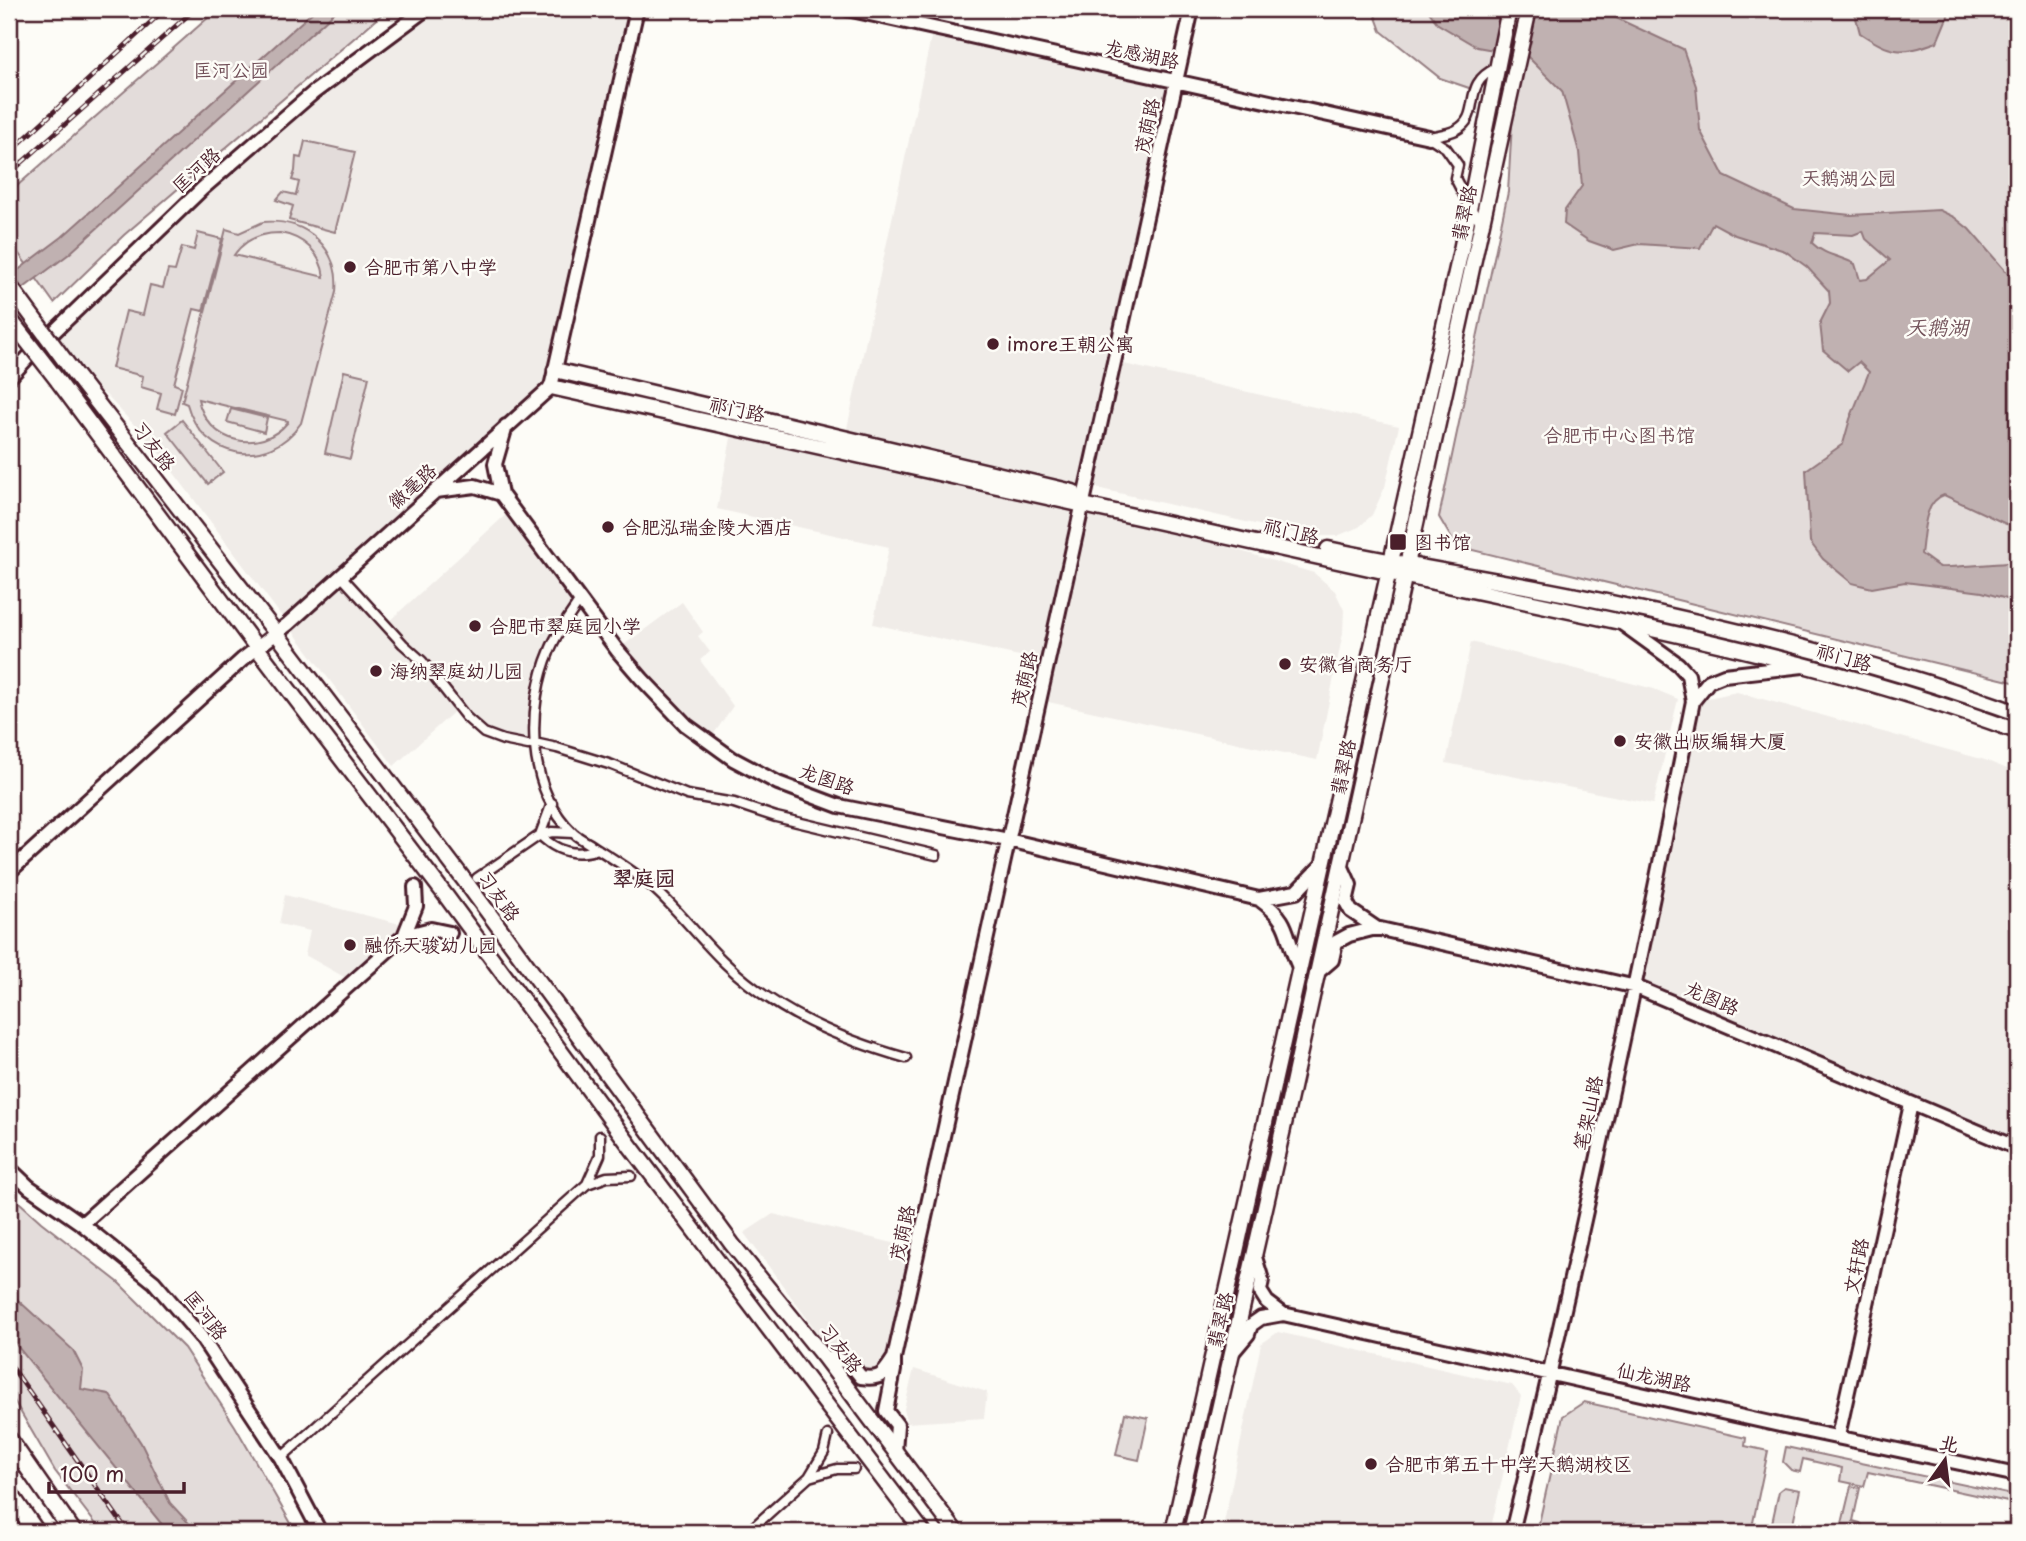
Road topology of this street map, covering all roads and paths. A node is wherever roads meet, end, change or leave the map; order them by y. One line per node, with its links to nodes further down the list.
1 (426, 9): 15 (street, 匡河路)
2 (637, 9): 14 (street)
3 (847, 9): 8 (street, 龙感湖路)
4 (1192, 9): 8 (street, 茂荫路)
5 (1510, 9): 7 (main road, 翡翠路)
6 (1529, 9): 11 (main road, 翡翠路)
7 (1497, 68): 9 (street); 10 (main road, 翡翠路)
8 (1176, 82): 9 (street, 龙感湖路); 20 (street, 茂荫路)
9 (1429, 137): 10 (street)
10 (1470, 207): 11 (street); 21 (main road, 翡翠路)
11 (1481, 223): 22 (main road, 翡翠路)
12 (9, 285): 26 (main road, 习友路, bridge)
13 (9, 318): 27 (main road, 习友路, bridge)
14 (555, 370): 16 (street); 20 (main road, 祁门路)
15 (9, 378)
16 (551, 387): 17 (street, 徽毫路); 20 (main road, 祁门路)
17 (506, 426): 18 (street, 徽毫路); 19 (street)
18 (436, 491): 19 (street); 23 (street, 徽毫路)
19 (501, 494): 24 (street, 龙图路)
20 (1084, 499): 21 (main road, 祁门路); 36 (street, 茂荫路)
21 (1390, 567): 22 (main road, 祁门路); 39 (main road, 翡翠路)
22 (1405, 571): 25 (main road, 祁门路); 30 (main road, 祁门路); 40 (main road, 翡翠路)
23 (341, 576): 26 (street, 徽毫路); 32 (street)
24 (580, 600): 32 (street); 36 (street, 龙图路)
25 (1620, 622): 28 (main road, 祁门路); 29 (street)
26 (276, 633): 27 (street, 徽毫路); 62 (main road, 习友路)
27 (257, 649): 41 (street, 徽毫路); 78 (main road, 习友路)
28 (1804, 666): 29 (street); 31 (main road, 祁门路)
29 (1693, 701): 50 (street, 笔架山路)
30 (2017, 713)
31 (2017, 731)
32 (535, 744): 33 (street); 38 (street)
33 (552, 803): 34 (street); 35 (street)
34 (573, 833): 35 (street); 37 (street)
35 (540, 835): 37 (street); 42 (street)
36 (1008, 840): 44 (street, 龙图路); 63 (street, 茂荫路)
37 (598, 849): 51 (street)
38 (936, 855)
39 (1324, 862): 44 (street); 48 (main road, 翡翠路)
40 (1341, 865): 45 (street); 49 (main road, 翡翠路)
41 (9, 872)
42 (477, 878)
43 (415, 887): 47 (street)
44 (1259, 899): 48 (street)
45 (1376, 929): 49 (street); 50 (street, 龙图路)
46 (450, 933): 47 (street)
47 (404, 936): 58 (street)
48 (1300, 969): 80 (main road, 翡翠路)
49 (1318, 972): 59 (main road, 翡翠路)
50 (1636, 987): 52 (street, 龙图路); 64 (street, 笔架山路)
51 (906, 1058)
52 (1911, 1104): 54 (street, 龙图路); 66 (street, 文轩路)
53 (600, 1136): 57 (street)
54 (2017, 1148)
55 (9, 1168): 58 (street, 匡河路)
56 (631, 1176): 57 (street)
57 (587, 1184): 69 (street)
58 (82, 1224): 69 (street, 匡河路)
59 (1254, 1254): 60 (street); 61 (main road, 翡翠路)
60 (1283, 1314): 61 (street); 64 (street, 仙龙湖路)
61 (1232, 1353): 81 (main road, 翡翠路)
62 (824, 1357): 63 (street); 68 (main road, 习友路)
63 (894, 1358): 68 (street, 茂荫路)
64 (1551, 1374): 66 (street, 仙龙湖路); 82 (street, 笔架山路)
65 (828, 1435): 72 (street)
66 (1838, 1436): 71 (street, 仙龙湖路)
67 (9, 1440): 75 (highway)
68 (895, 1451): 79 (main road, 习友路)
69 (281, 1458): 76 (street, 匡河路)
70 (854, 1469): 72 (street)
71 (2017, 1475)
72 (809, 1477): 77 (street)
73 (9, 1493): 74 (highway)
74 (36, 1532)
75 (73, 1532)
76 (320, 1532)
77 (748, 1532)
78 (923, 1532)
79 (956, 1532)
80 (1173, 1532)
81 (1191, 1532)
82 (1513, 1532)

